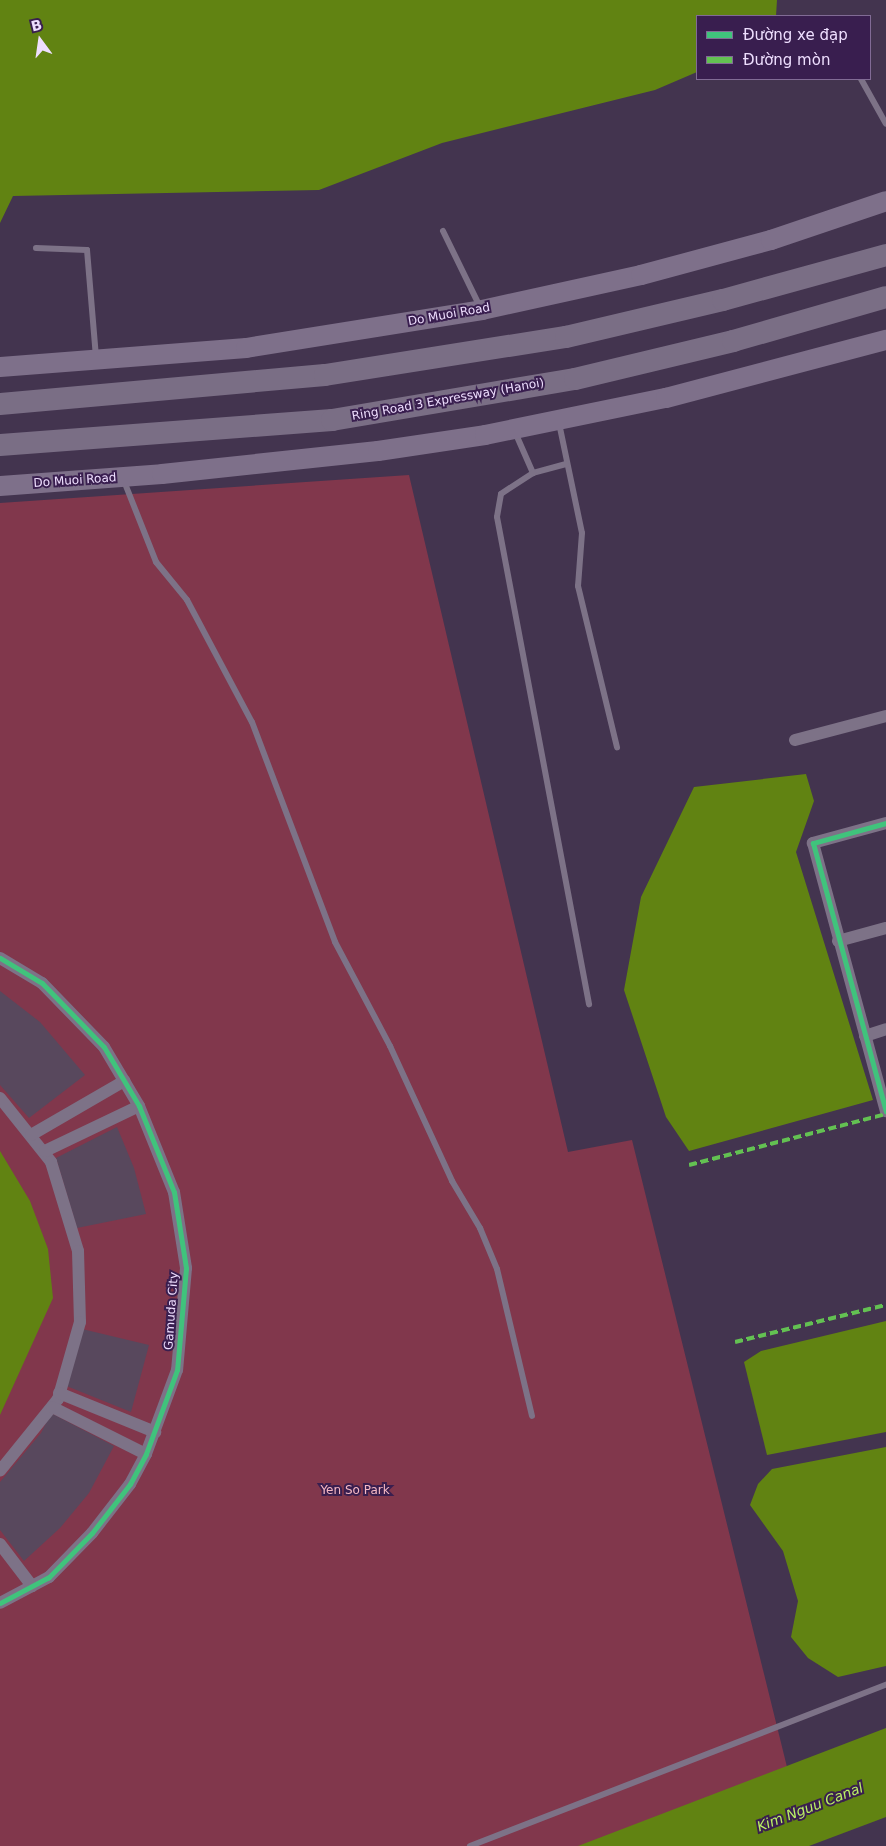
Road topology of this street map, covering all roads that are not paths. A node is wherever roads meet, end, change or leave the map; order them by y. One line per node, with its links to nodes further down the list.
1 (862, 80): 2 (lane)
2 (886, 124)
3 (886, 201): 8 (main road, Do Muoi Road)
4 (443, 231): 8 (lane)
5 (36, 248): 10 (lane)
6 (886, 255): 12 (highway)
7 (886, 297): 15 (highway, Ring Road 3 Expressway (Hanoi))
8 (482, 310): 10 (main road, Do Muoi Road)
9 (886, 340): 13 (main road, Do Muoi Road)
10 (96, 359): 11 (main road, Do Muoi Road)
11 (0, 367)
12 (0, 404)
13 (558, 420): 14 (main road, Do Muoi Road); 16 (lane)
14 (514, 429): 17 (lane); 18 (main road, Do Muoi Road)
15 (0, 445)
16 (566, 464): 17 (lane); 22 (lane)
17 (533, 473): 27 (lane)
18 (122, 477): 19 (main road, Do Muoi Road); 38 (lane)
19 (0, 486)
20 (886, 716): 21 (street)
21 (795, 740)
22 (617, 747)
23 (886, 823): 25 (street)
24 (886, 928): 25 (street)
25 (838, 941): 29 (street)
26 (1, 960): 30 (street, Gamuda City)
27 (589, 1004)
28 (886, 1029): 29 (street)
29 (865, 1036): 33 (street)
30 (124, 1081): 32 (street, Gamuda City); 34 (street)
31 (0, 1098): 34 (street)
32 (140, 1106): 35 (street); 39 (street, Gamuda City)
33 (886, 1111)
34 (31, 1135): 35 (street)
35 (44, 1151): 36 (street)
36 (59, 1393): 37 (street); 39 (street)
37 (52, 1407): 40 (street); 41 (street)
38 (532, 1416)
39 (155, 1432): 40 (street, Gamuda City)
40 (146, 1454): 43 (street, Gamuda City)
41 (0, 1471)
42 (0, 1544): 43 (street)
43 (32, 1586): 44 (street, Gamuda City)
44 (0, 1603)
45 (886, 1685): 46 (lane)
46 (470, 1846)

